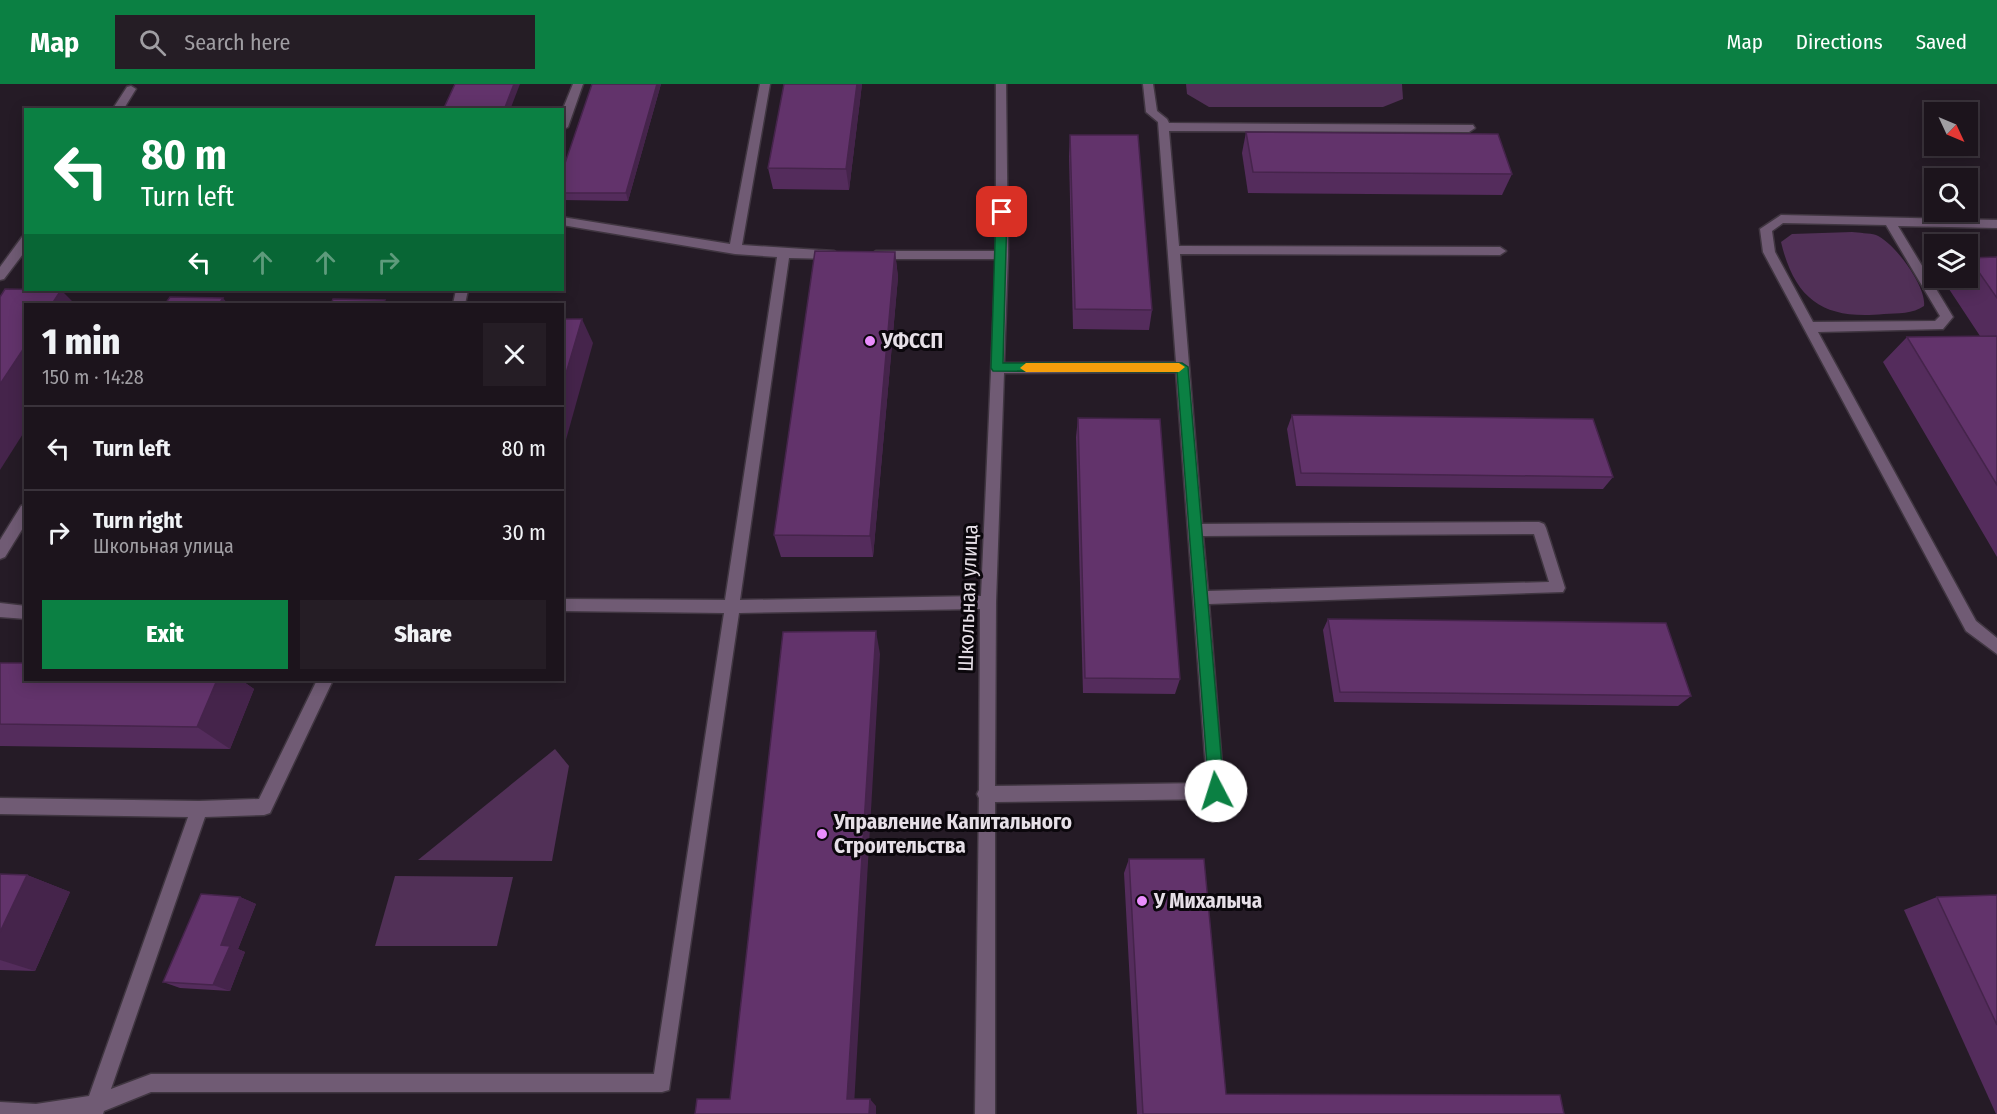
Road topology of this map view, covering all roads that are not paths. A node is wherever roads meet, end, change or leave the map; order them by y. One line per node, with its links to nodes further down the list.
1 (578, 84): 7 (street)
2 (765, 84): 14 (street)
3 (1001, 84): 18 (street, Школьная улица)
4 (1148, 84): 8 (street)
5 (131, 89): 6 (street)
6 (118, 108)
7 (564, 122)
8 (1163, 127): 9 (street); 15 (street)
9 (1469, 128)
10 (564, 221): 14 (street)
11 (1888, 221): 12 (street); 20 (street); 20 (street)
12 (1997, 224)
13 (24, 243): 19 (street)
14 (735, 250): 17 (street)
15 (1173, 250): 16 (street); 21 (street)
16 (1500, 251)
17 (783, 255): 18 (street); 29 (street)
18 (1002, 255): 22 (street, Школьная улица)
19 (0, 276)
20 (1809, 327): 32 (street)
21 (1182, 367): 22 (street); 24 (street)
22 (997, 368): 27 (street, Школьная улица)
23 (24, 513): 25 (street)
24 (1195, 531): 26 (street); 26 (street)
25 (0, 553)
26 (1201, 598): 34 (street)
27 (988, 602): 29 (street); 34 (street, Школьная улица)
28 (564, 605): 29 (street)
29 (732, 607): 37 (street)
30 (0, 610): 31 (street)
31 (24, 613)
32 (1997, 647)
33 (325, 681): 36 (street)
34 (985, 794): 39 (street, Школьная улица)
35 (0, 806): 36 (street)
36 (199, 809): 37 (street)
37 (94, 1109): 38 (street)
38 (0, 1112)
39 (985, 1114)

